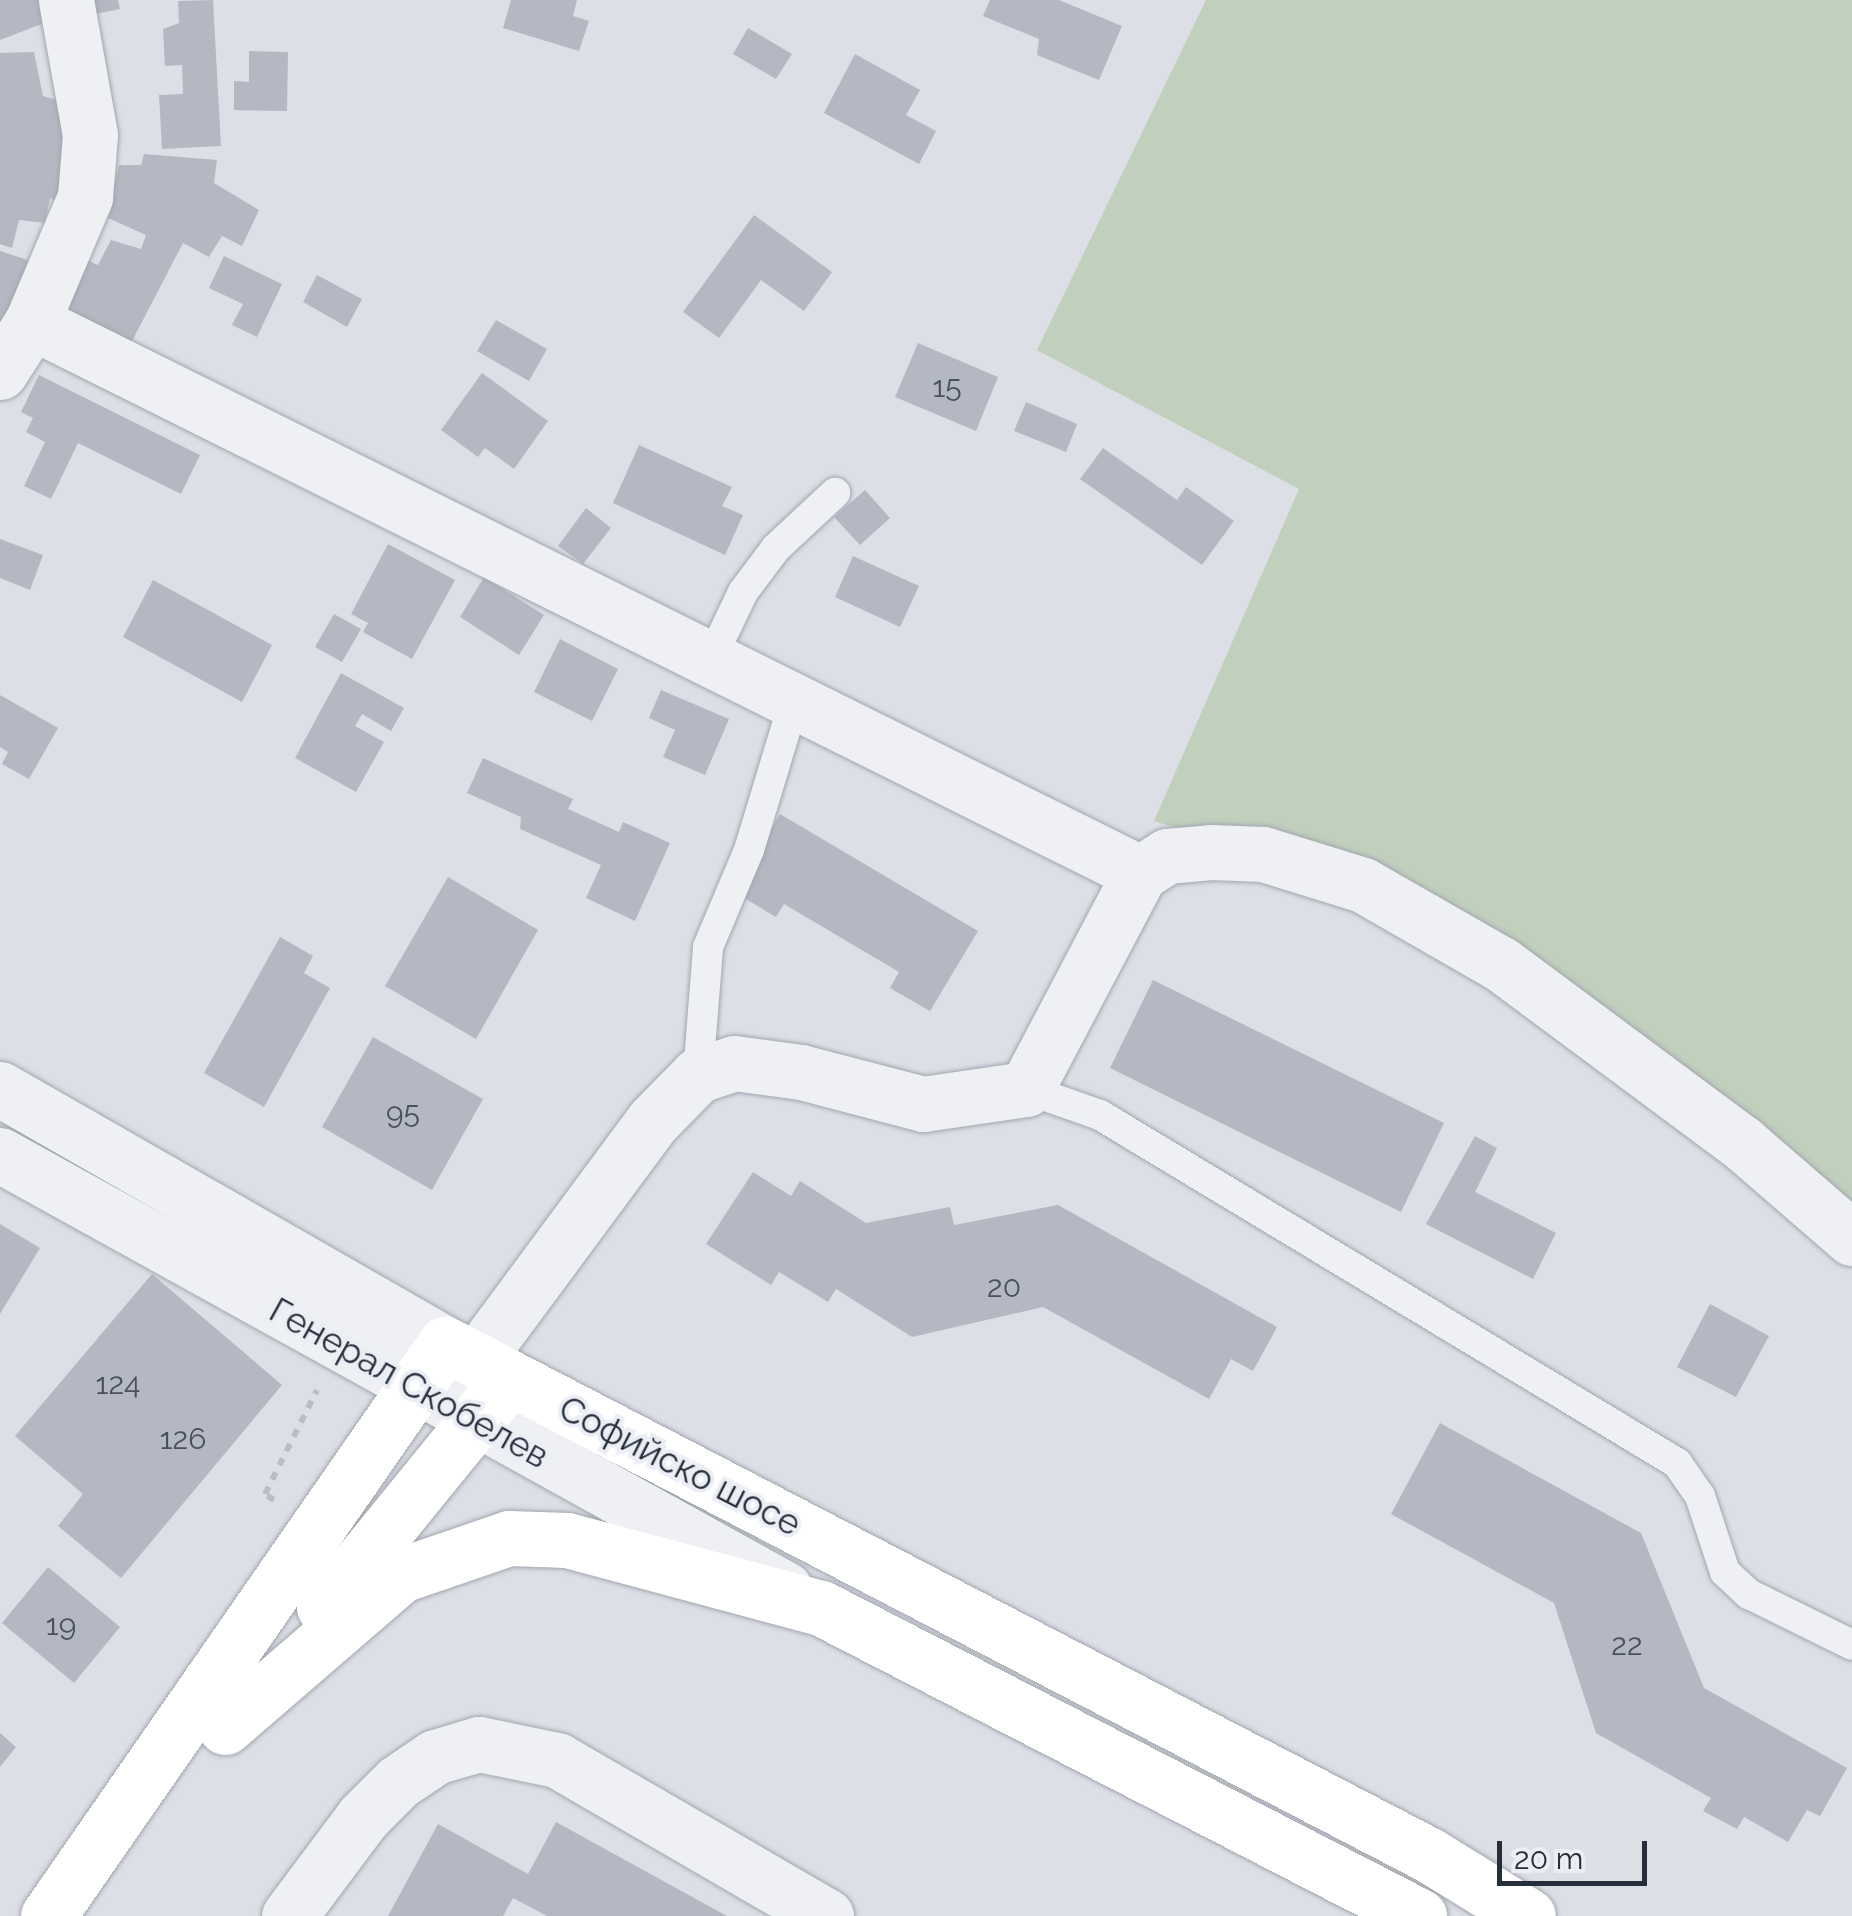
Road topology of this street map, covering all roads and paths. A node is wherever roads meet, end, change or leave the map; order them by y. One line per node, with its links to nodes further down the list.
1 (66, 0): 2 (street)
2 (32, 322): 3 (street); 5 (street)
3 (0, 372)
4 (835, 493): 5 (lane)
5 (708, 663): 6 (street)
6 (794, 702): 7 (street); 8 (lane)
7 (1140, 873): 9 (street); 12 (street)
8 (698, 1075): 9 (street); 13 (street)
9 (1026, 1088): 16 (lane)
10 (0, 1089): 13 (street, Генерал Скобелев)
11 (0, 1154): 13 (street, Генерал Скобелев)
12 (1852, 1238)
13 (462, 1367): 14 (main road); 18 (main road); 22 (main road, Софийско шосе)
14 (475, 1420): 15 (street, Генерал Скобелев); 17 (main road)
15 (821, 1608): 17 (main road, Софийско шосе); 21 (main road, Софийско шосе)
16 (1852, 1645)
17 (225, 1727): 18 (main road)
18 (54, 1907)
19 (288, 1916): 20 (street)
20 (826, 1916)
21 (1419, 1916)
22 (1528, 1916)

